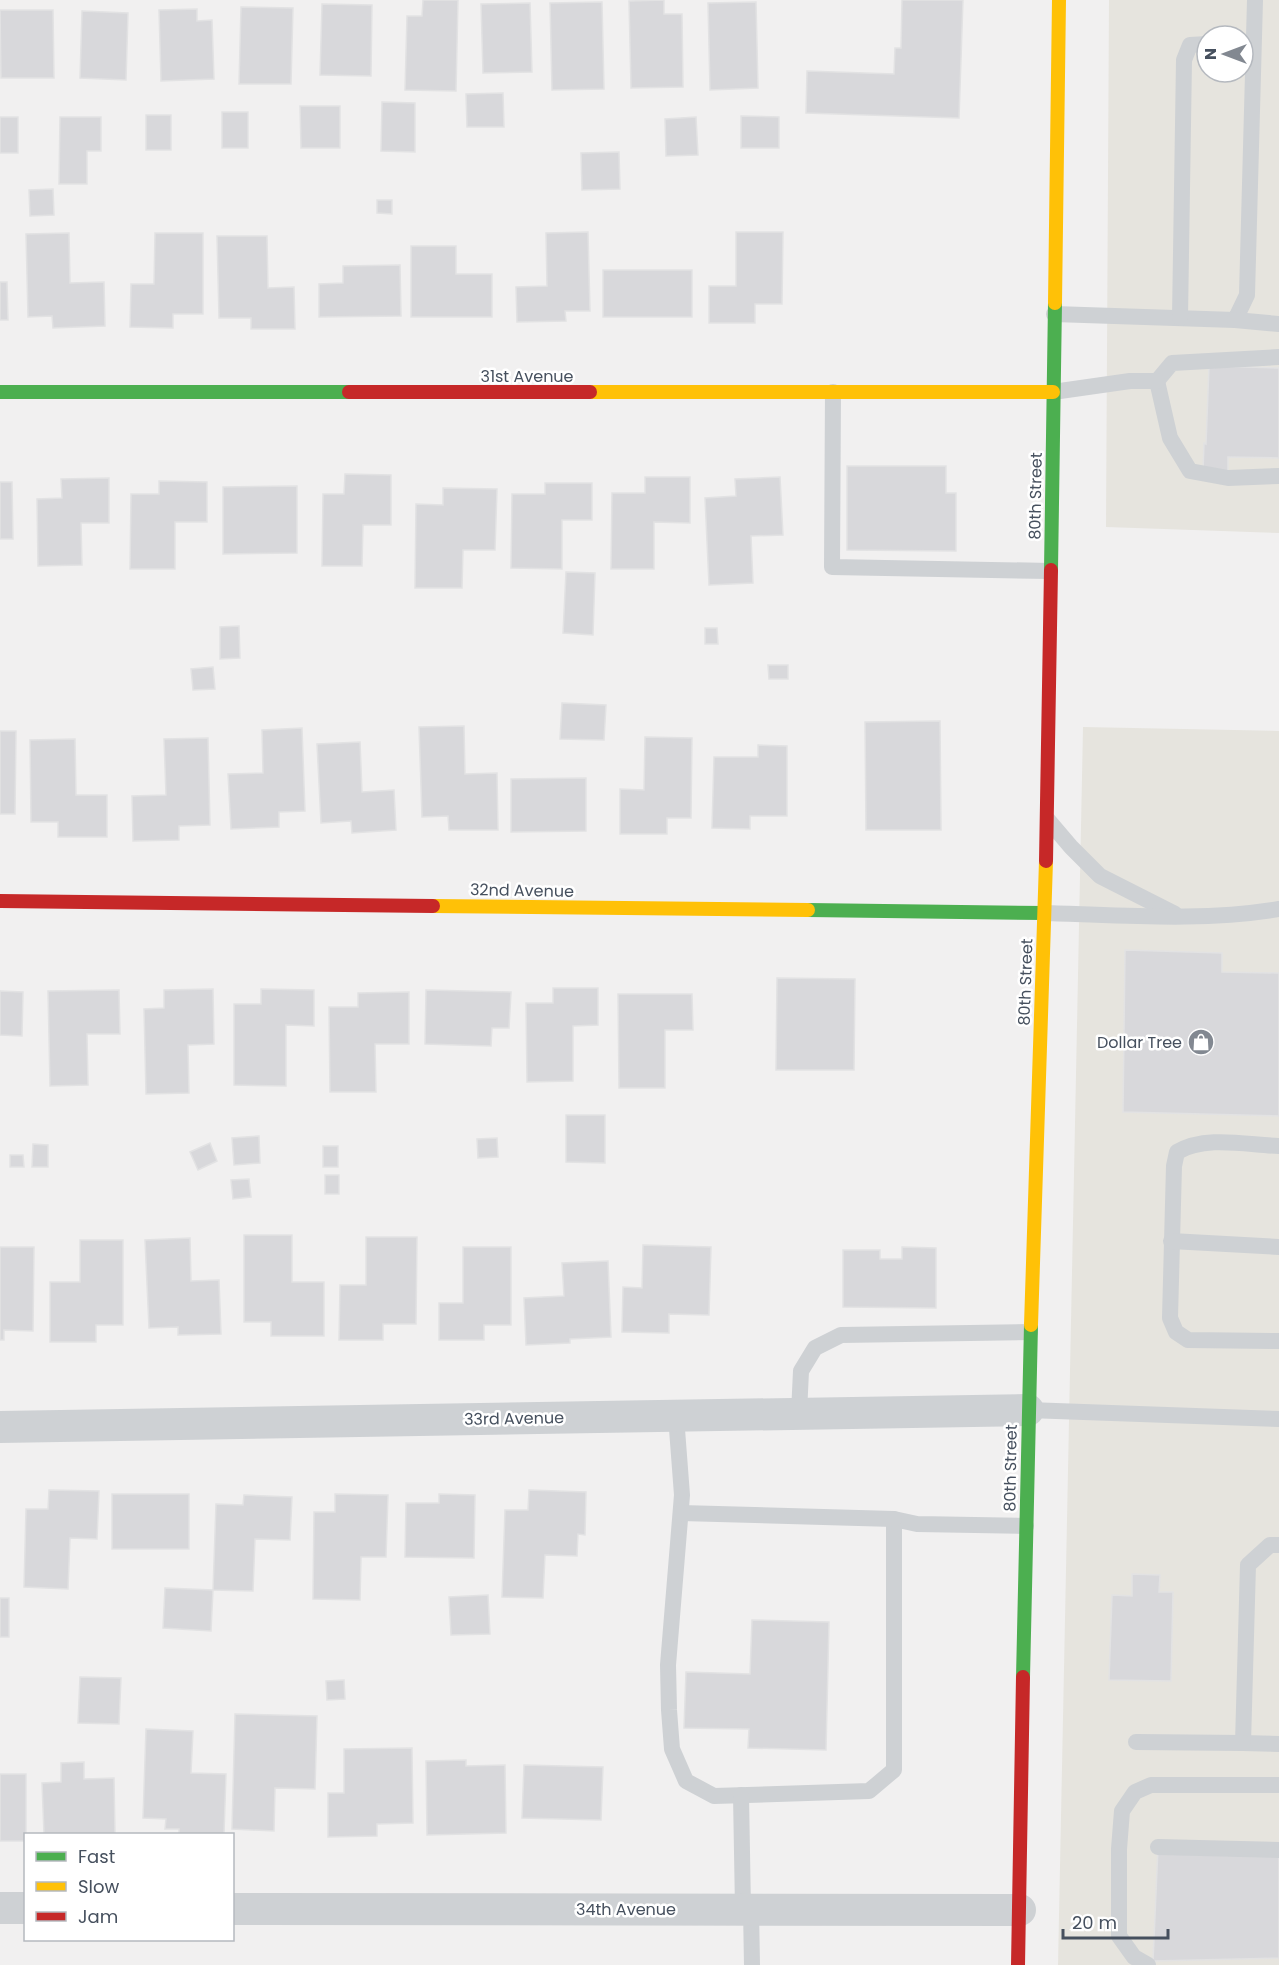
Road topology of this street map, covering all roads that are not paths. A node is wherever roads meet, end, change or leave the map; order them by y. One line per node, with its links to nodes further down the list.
1 (1059, 0): 6 (street, 80th Street)
2 (1255, 0): 3 (lane)
3 (1251, 24)
4 (1195, 45): 7 (lane)
5 (1249, 84): 8 (lane)
6 (1054, 314): 7 (lane); 14 (street, 80th Street)
7 (1180, 318): 8 (lane)
8 (1235, 320): 9 (lane)
9 (1279, 324)
10 (1279, 357): 11 (lane)
11 (1157, 381): 14 (lane); 15 (lane)
12 (0, 392): 13 (street, 31st Avenue)
13 (833, 392): 14 (street, 31st Avenue); 16 (lane)
14 (1053, 392): 16 (street, 80th Street)
15 (1279, 476)
16 (1050, 571): 17 (street, 80th Street)
17 (1047, 818): 20 (street, 80th Street); 21 (lane)
18 (0, 901): 20 (street, 32nd Avenue)
19 (1279, 909): 21 (lane)
20 (1044, 913): 21 (lane); 25 (street, 80th Street)
21 (1178, 916)
22 (1279, 1146): 23 (lane)
23 (1171, 1241): 24 (lane); 26 (lane)
24 (1279, 1247)
25 (1030, 1332): 27 (street, 80th Street); 28 (lane)
26 (1279, 1341)
27 (1028, 1410): 28 (street, 33rd Avenue); 30 (lane); 34 (street, 80th Street)
28 (799, 1413): 29 (street, 33rd Avenue)
29 (676, 1416): 31 (street, 33rd Avenue); 32 (lane)
30 (1279, 1419)
31 (0, 1427)
32 (681, 1512): 33 (lane); 40 (lane)
33 (894, 1519): 34 (lane); 40 (lane)
34 (1026, 1526): 47 (street, 80th Street)
35 (1279, 1545): 37 (lane)
36 (1136, 1742): 37 (lane)
37 (1243, 1743): 38 (lane)
38 (1279, 1744)
39 (1279, 1785): 50 (lane)
40 (741, 1795): 46 (lane)
41 (1158, 1847): 42 (lane)
42 (1279, 1850)
43 (0, 1908): 44 (street)
44 (24, 1908)
45 (234, 1909): 46 (street, 34th Avenue)
46 (747, 1909): 47 (street, 34th Avenue); 48 (lane)
47 (1020, 1910): 49 (street, 80th Street)
48 (752, 1965)
49 (1018, 1965)
50 (1148, 1965)

